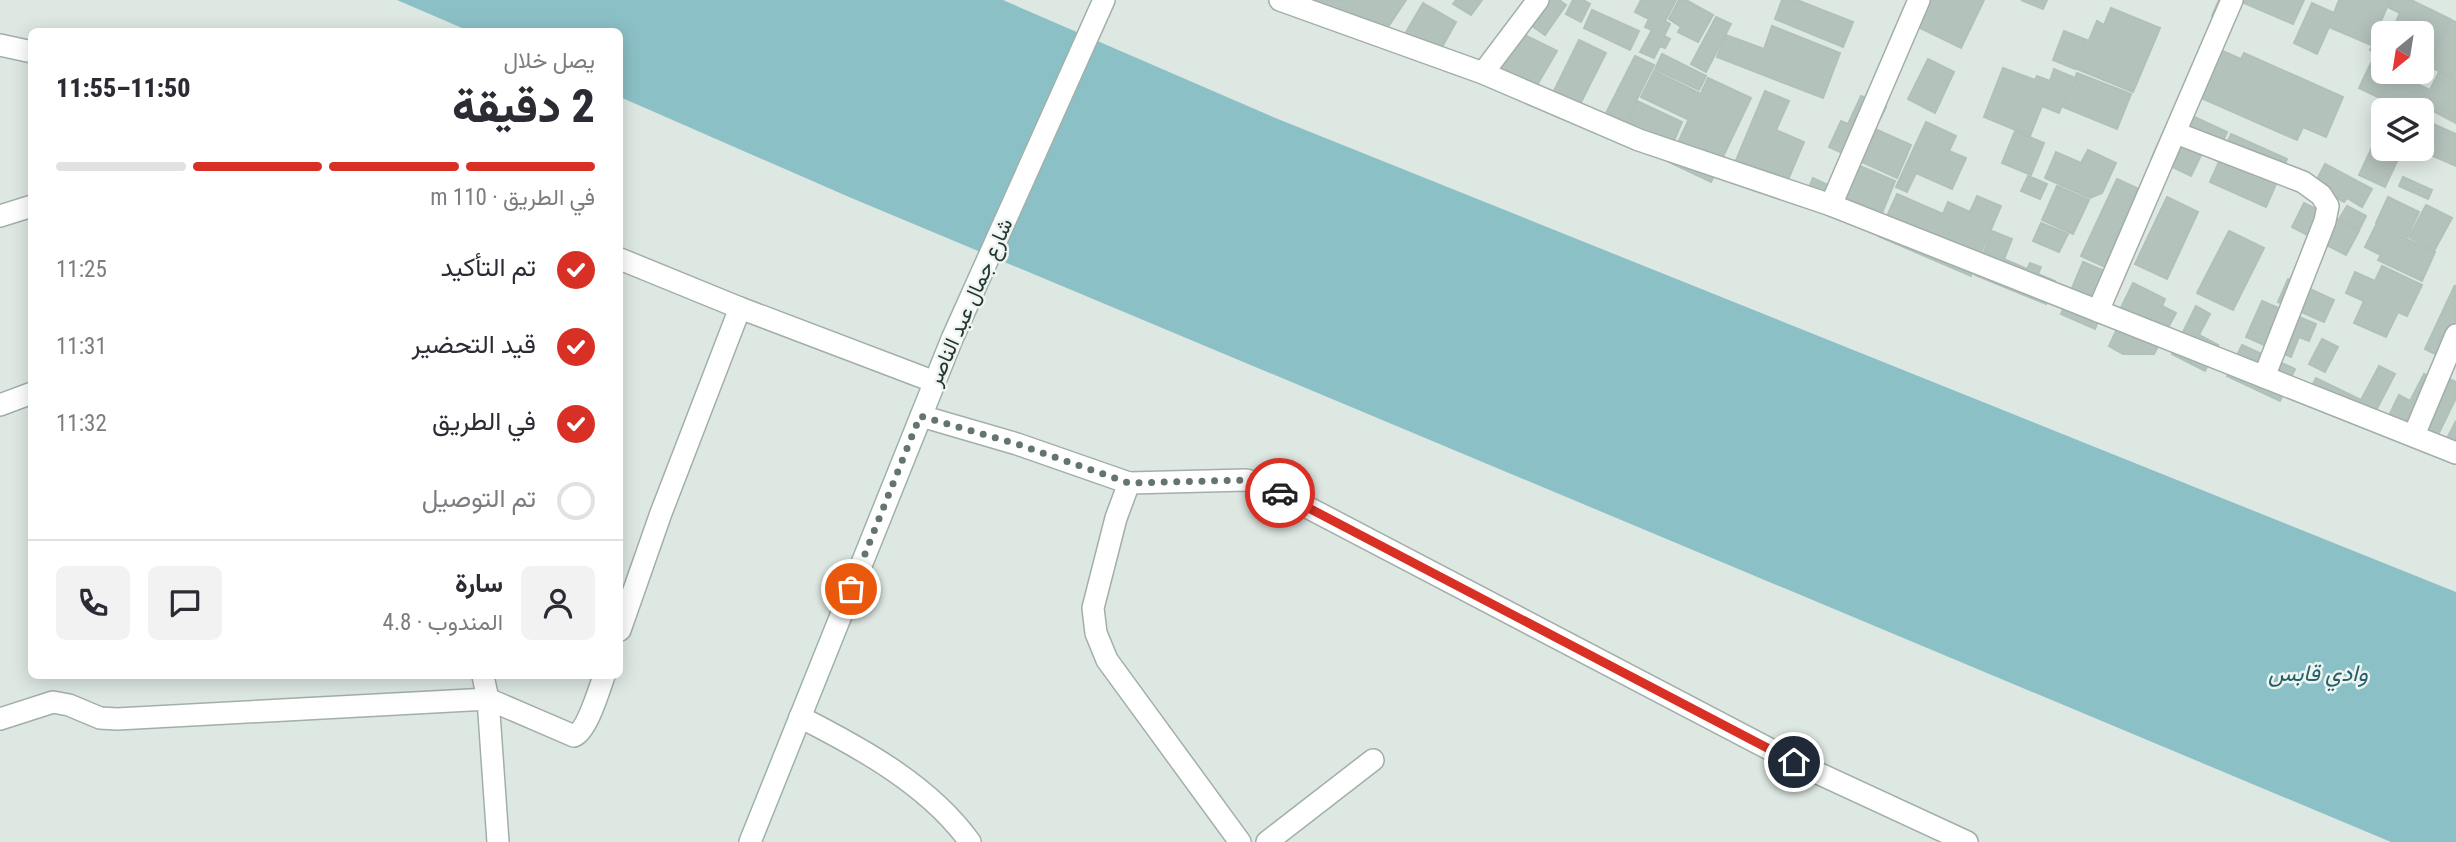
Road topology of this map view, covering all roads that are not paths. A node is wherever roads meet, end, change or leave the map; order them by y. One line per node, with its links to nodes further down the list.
1 (1104, 0): 18 (street, شارع جمال عبد الناصر)
2 (1280, 0): 8 (street)
3 (1538, 0): 8 (street)
4 (1919, 0): 10 (street)
5 (2232, 0): 9 (street)
6 (0, 45): 7 (street)
7 (28, 51)
8 (1483, 73): 10 (street)
9 (2176, 133): 15 (street); 17 (street)
10 (1831, 205): 15 (street)
11 (28, 207): 12 (street)
12 (0, 216)
13 (623, 260): 14 (street)
14 (740, 308): 18 (street); 25 (street)
15 (2098, 311): 17 (street)
16 (2456, 335): 22 (street)
17 (2264, 377): 22 (street)
18 (934, 382): 21 (street, شارع جمال عبد الناصر)
19 (28, 394): 20 (street)
20 (0, 405)
21 (920, 416): 24 (street); 29 (street, شارع جمال عبد الناصر)
22 (2414, 435): 23 (street)
23 (2456, 453)
24 (1129, 483): 35 (street); 37 (street)
25 (623, 621)
26 (485, 679): 28 (street)
27 (603, 679): 28 (street)
28 (488, 699): 30 (street); 32 (street)
29 (800, 717): 33 (street, شارع جمال عبد الناصر); 34 (street)
30 (0, 719)
31 (1373, 760): 36 (street)
32 (498, 842)
33 (750, 842)
34 (970, 842)
35 (1240, 842)
36 (1266, 842)
37 (1967, 842)

